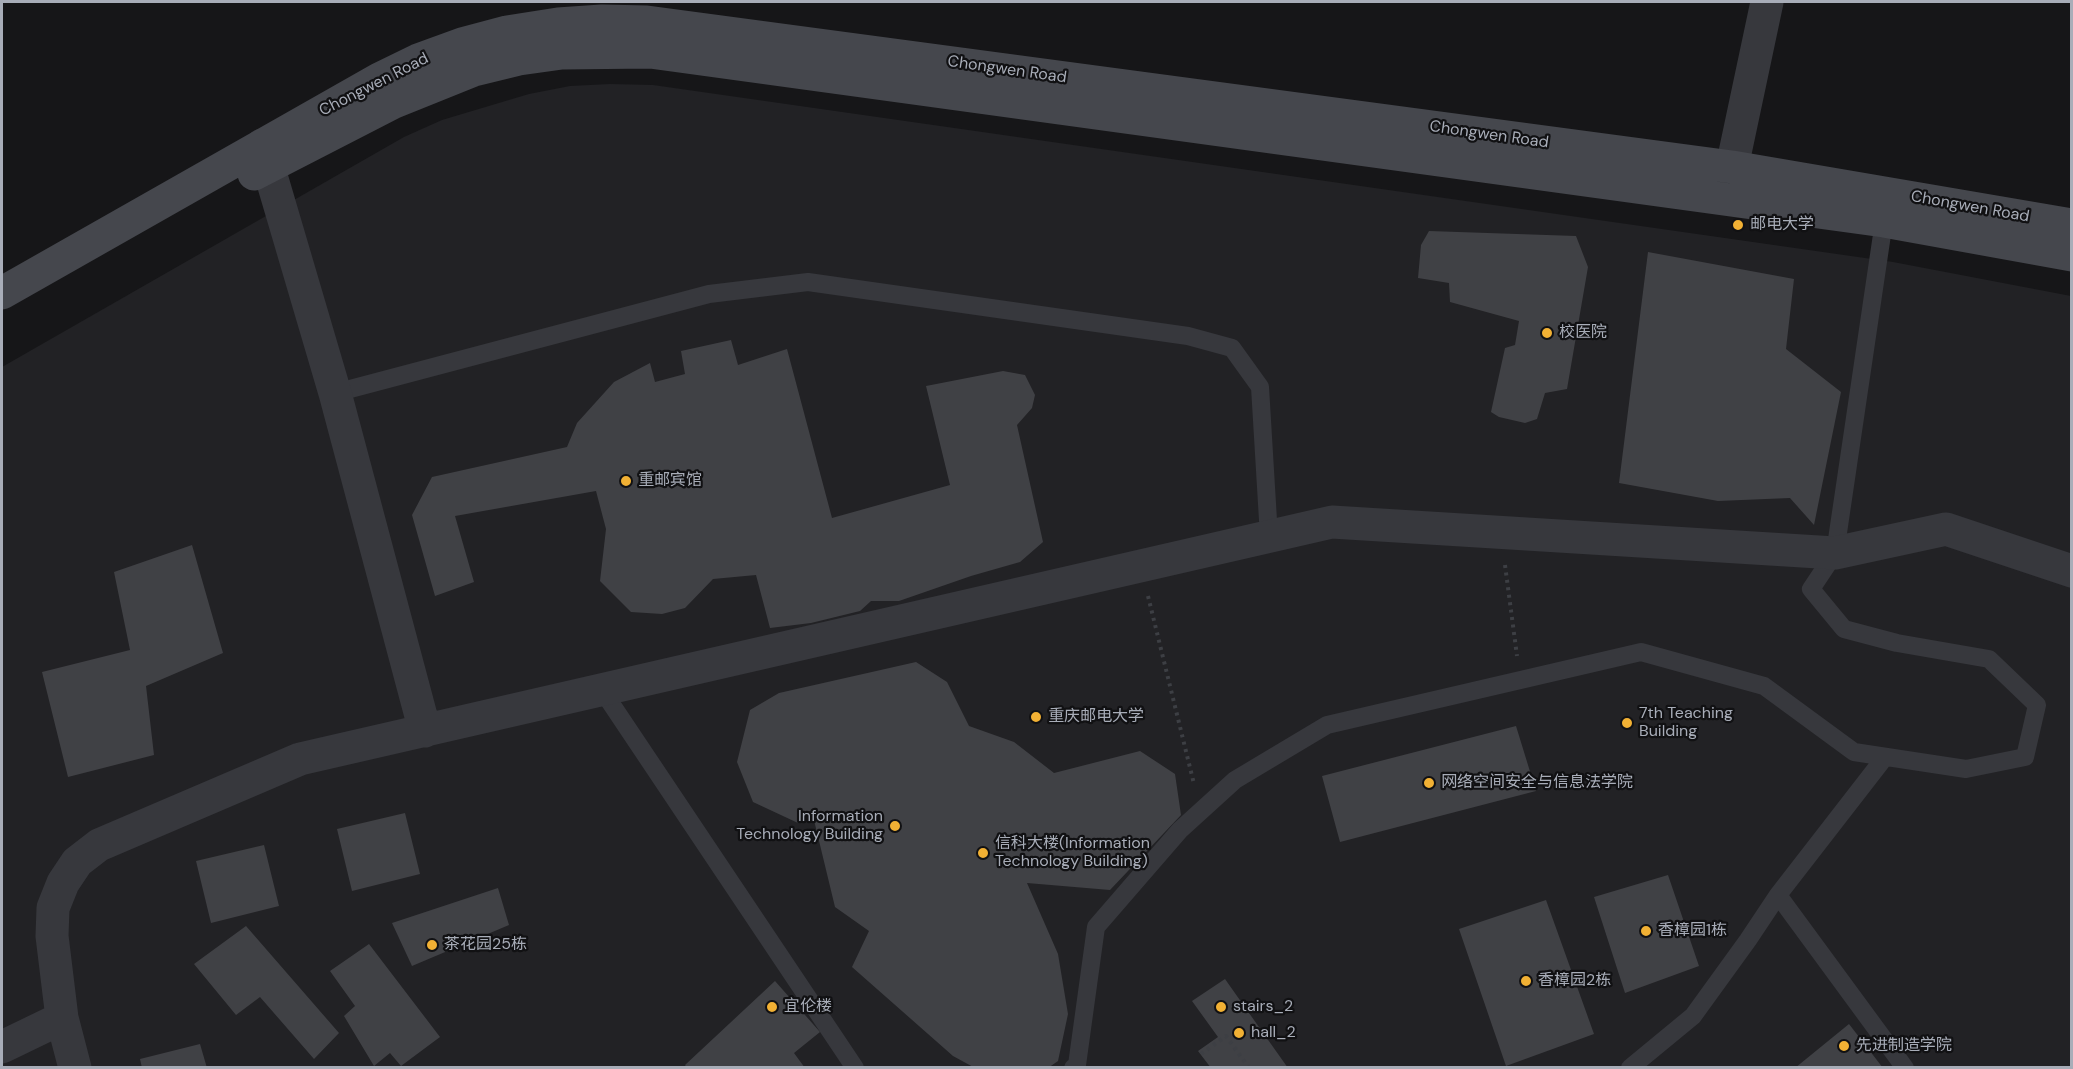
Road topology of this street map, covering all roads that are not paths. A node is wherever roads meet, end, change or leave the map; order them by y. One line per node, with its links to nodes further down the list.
1 (1767, 2): 3 (street)
2 (265, 156): 3 (main road, Chongwen Road); 4 (main road, Chongwen Road); 7 (main road, Chongwen Road); 8 (main road, Chongwen Road); 9 (street)
3 (1732, 167): 5 (main road, Chongwen Road)
4 (1884, 221): 6 (main road, Chongwen Road); 11 (lane)
5 (2072, 225)
6 (2072, 255)
7 (2, 294)
8 (2, 317)
9 (335, 393): 10 (lane); 14 (street)
10 (1269, 537): 11 (street); 13 (street)
11 (1835, 553): 12 (street); 15 (lane)
12 (2072, 571)
13 (602, 690): 14 (street); 20 (lane)
14 (425, 730): 17 (street)
15 (1885, 757): 16 (lane); 21 (lane)
16 (1778, 895): 22 (lane); 23 (lane)
17 (62, 1018): 18 (street); 19 (street)
18 (2, 1047)
19 (75, 1068)
20 (855, 1068)
21 (1073, 1068)
22 (1630, 1068)
23 (1905, 1068)

